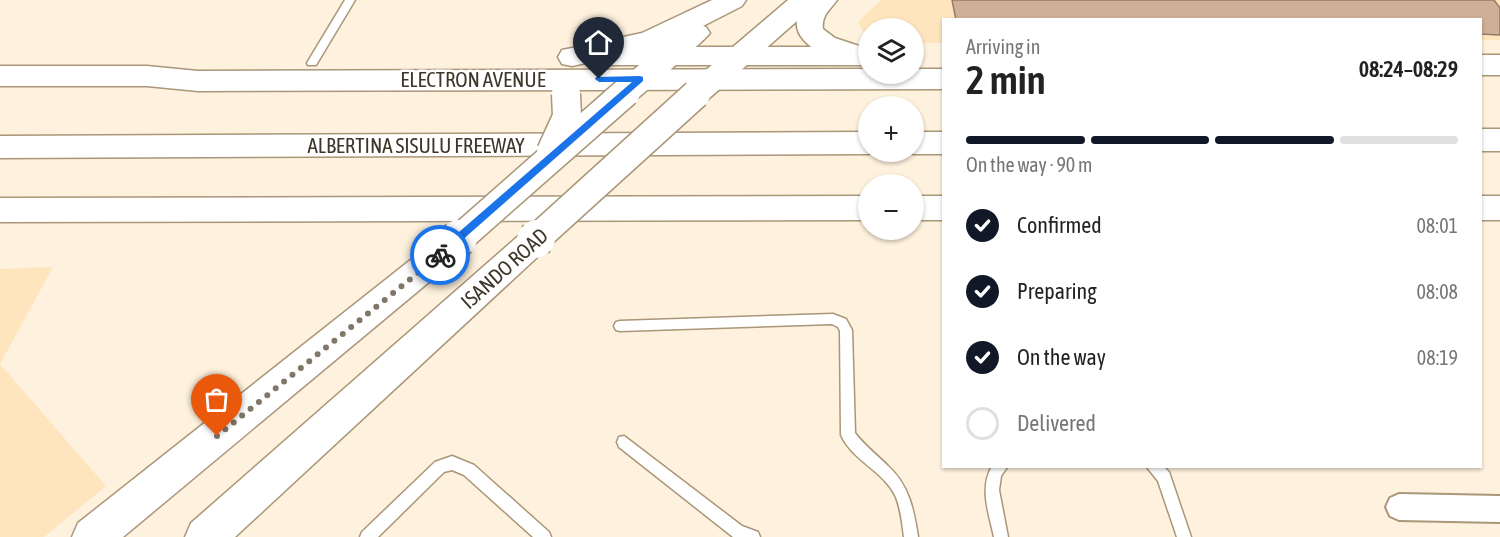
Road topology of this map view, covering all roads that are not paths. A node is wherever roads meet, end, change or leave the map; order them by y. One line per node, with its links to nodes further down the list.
1 (350, 0): 14 (lane)
2 (733, 0): 16 (main road)
3 (738, 0): 7 (main road)
4 (804, 0): 9 (main road, ISANDO ROAD)
5 (824, 0): 6 (main road)
6 (858, 55)
7 (666, 56): 9 (main road, ELECTRON AVENUE); 16 (main road, ELECTRON AVENUE); 18 (main road)
8 (858, 56): 9 (main road, ELECTRON AVENUE)
9 (737, 57): 19 (main road, ISANDO ROAD)
10 (924, 57): 11 (main road)
11 (942, 57)
12 (1482, 65): 13 (main road)
13 (1500, 65)
14 (326, 68): 15 (main road, ELECTRON AVENUE); 16 (main road, ELECTRON AVENUE)
15 (0, 75)
16 (565, 76): 18 (main road, ELECTRON AVENUE); 26 (main road, bridge)
17 (942, 79): 19 (main road, ELECTRON AVENUE)
18 (633, 86): 19 (main road, ELECTRON AVENUE); 26 (main road, bridge)
19 (704, 87): 40 (main road, ISANDO ROAD, bridge)
20 (1482, 140): 21 (main road)
21 (1500, 140)
22 (858, 143): 25 (main road, ALBERTINA SISULU FREEWAY)
23 (924, 143): 24 (main road)
24 (942, 143)
25 (0, 147)
26 (544, 164): 39 (main road, bridge)
27 (858, 208): 32 (main road)
28 (924, 208): 29 (main road)
29 (942, 208)
30 (1482, 208): 31 (main road)
31 (1500, 208)
32 (0, 210)
33 (620, 326): 44 (lane)
34 (624, 442): 43 (lane)
35 (999, 468): 45 (lane)
36 (1155, 468): 46 (lane)
37 (1399, 507): 38 (street)
38 (1500, 509)
39 (92, 537)
40 (205, 537)
41 (367, 537): 42 (lane)
42 (544, 537)
43 (753, 537)
44 (911, 537)
45 (1001, 537)
46 (1184, 537)

